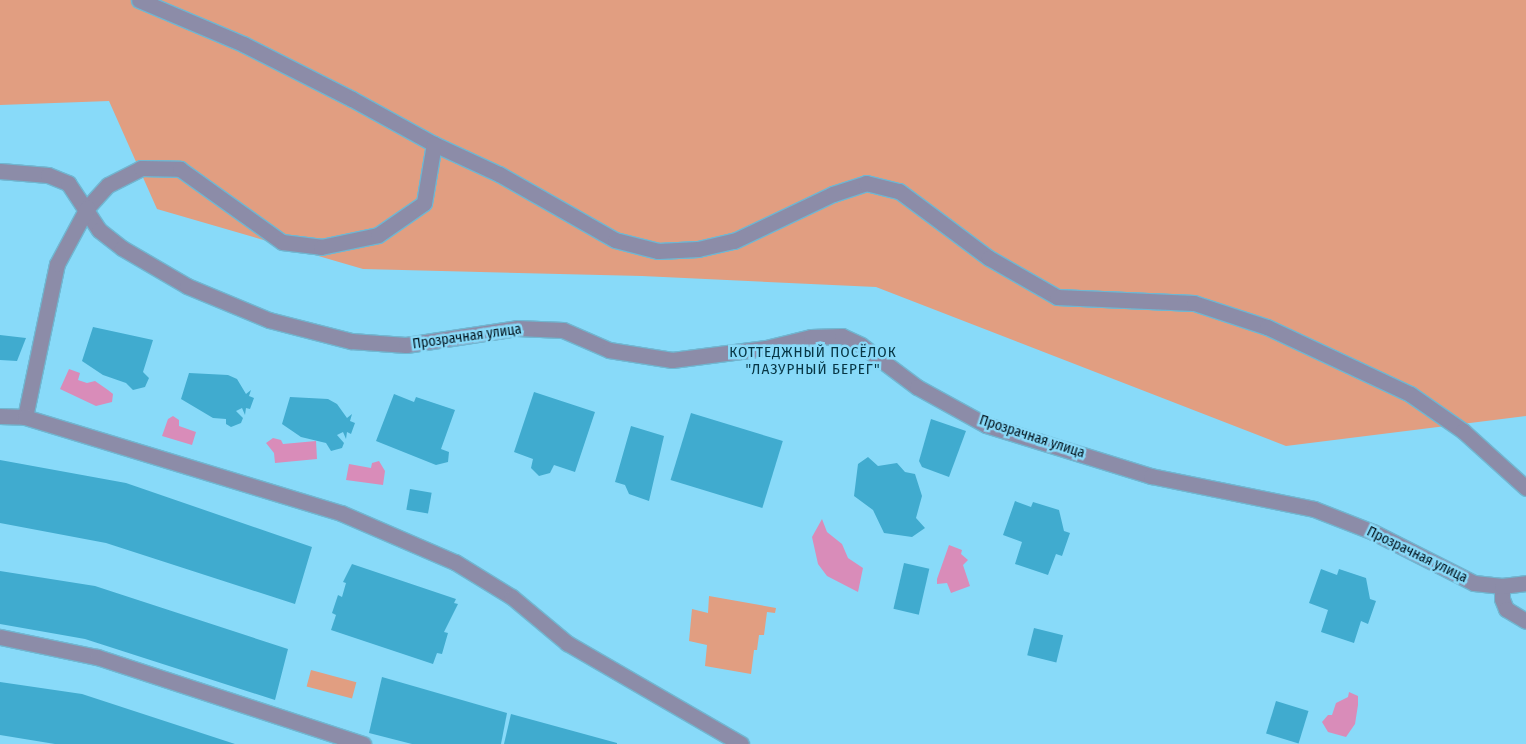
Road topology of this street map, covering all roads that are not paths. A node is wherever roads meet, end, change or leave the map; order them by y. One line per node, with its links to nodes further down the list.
1 (139, 0): 2 (street)
2 (434, 144): 4 (street); 7 (street)
3 (0, 172): 4 (street, Прозрачная улица)
4 (87, 208): 6 (street); 9 (street, Прозрачная улица)
5 (0, 416): 6 (street)
6 (25, 417): 13 (street)
7 (1526, 488)
8 (1526, 583): 9 (street, Прозрачная улица)
9 (1502, 586): 10 (street)
10 (1526, 621)
11 (0, 638): 12 (street)
12 (363, 744)
13 (741, 744)

